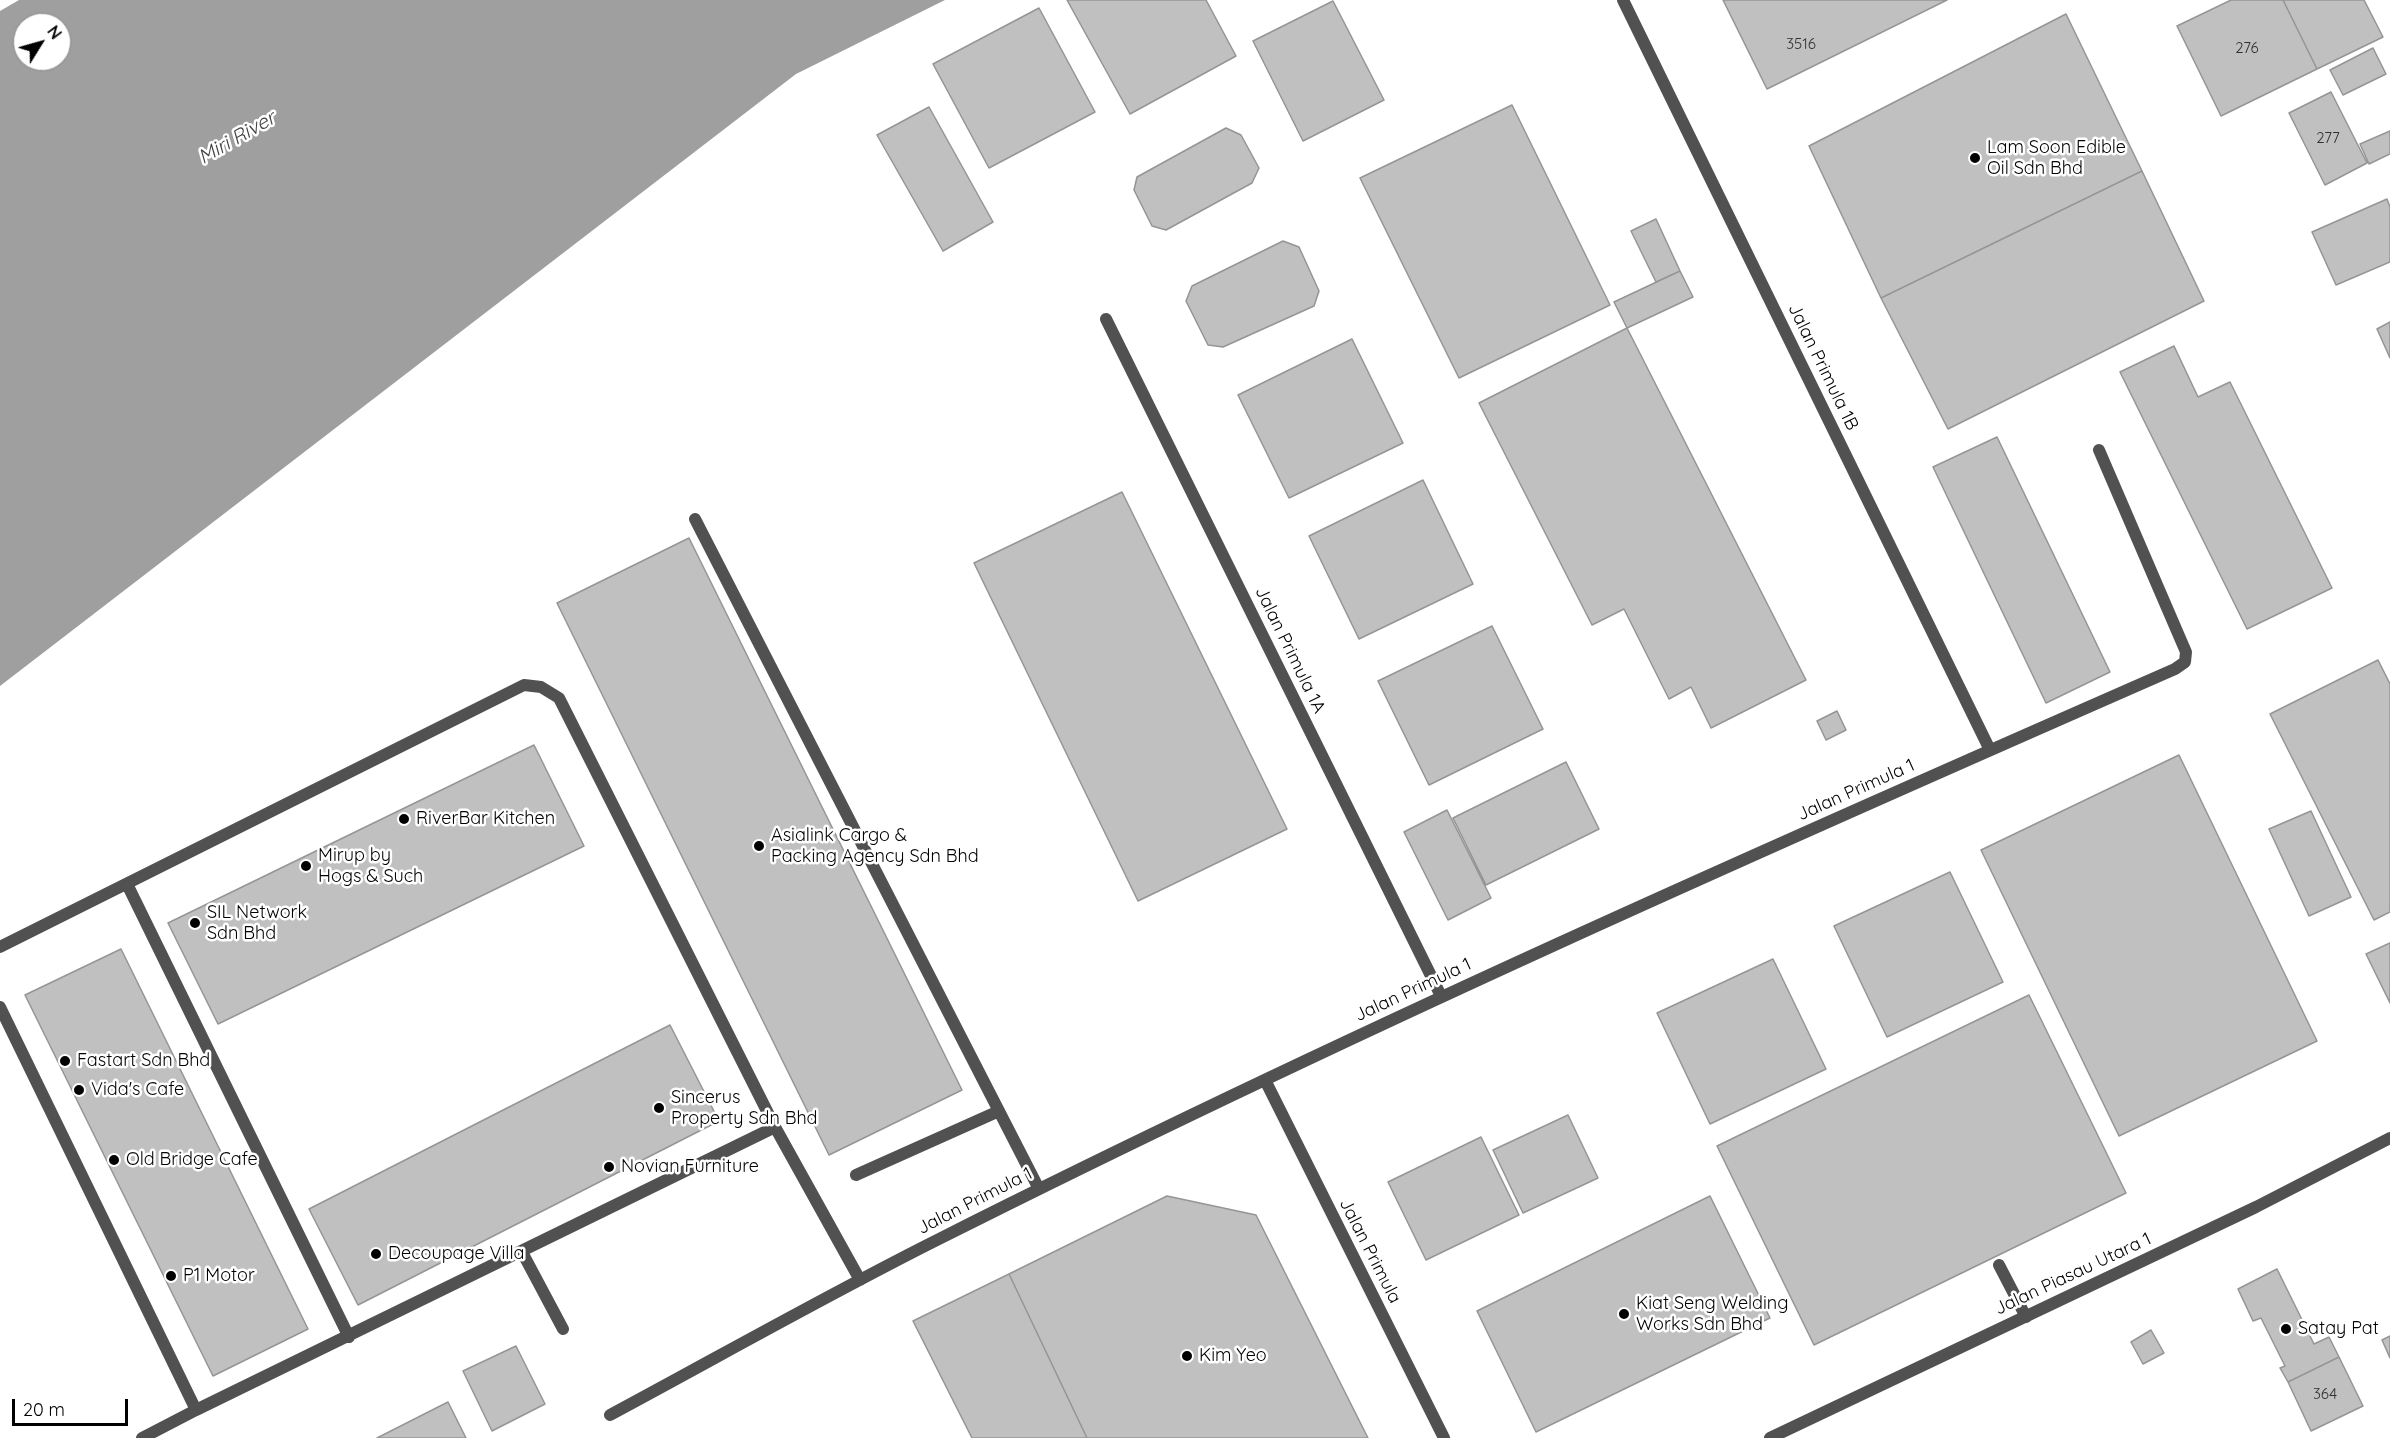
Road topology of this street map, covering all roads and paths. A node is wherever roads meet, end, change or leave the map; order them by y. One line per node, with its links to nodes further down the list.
1 (1623, 0): 5 (street, Jalan Primula 1B)
2 (1106, 319): 8 (street, Jalan Primula 1A)
3 (2099, 450): 5 (street, Jalan Primula 1)
4 (695, 519): 11 (street)
5 (1990, 750): 8 (street, Jalan Primula 1)
6 (127, 884): 7 (street); 12 (street); 21 (street)
7 (0, 947)
8 (1441, 996): 10 (street, Jalan Primula 1)
9 (0, 1007): 22 (street)
10 (1265, 1080): 15 (street, Jalan Primula 1); 25 (street, Jalan Primula)
11 (999, 1111): 14 (street); 15 (street)
12 (775, 1127): 16 (street); 18 (street)
13 (2390, 1138): 19 (street, Jalan Piasau Utara 1)
14 (856, 1175)
15 (1039, 1189): 18 (street, Jalan Primula 1)
16 (522, 1252): 20 (street); 21 (street)
17 (2000, 1265): 19 (street)
18 (860, 1280): 23 (street, Jalan Primula 1)
19 (2025, 1317): 26 (street, Jalan Piasau Utara 1)
20 (563, 1329)
21 (349, 1337): 22 (street)
22 (196, 1410): 24 (street)
23 (610, 1415)
24 (142, 1438)
25 (1444, 1438)
26 (1770, 1438)

